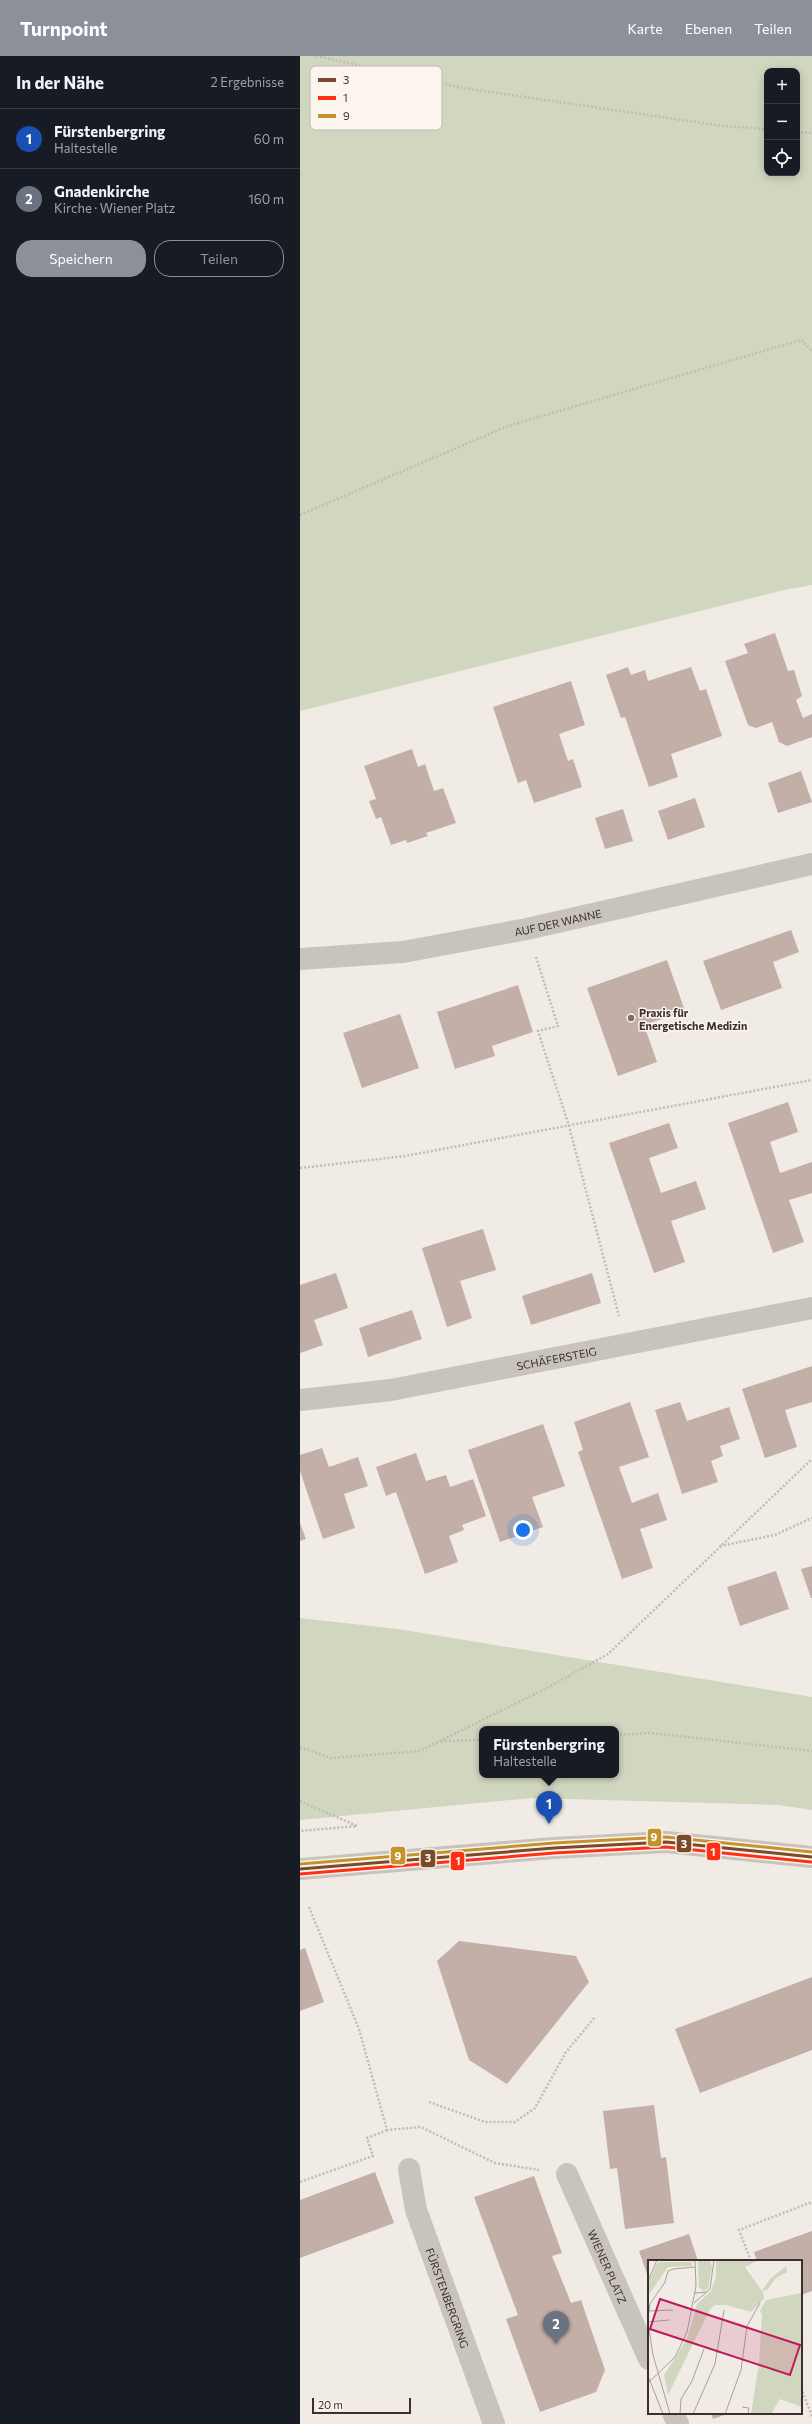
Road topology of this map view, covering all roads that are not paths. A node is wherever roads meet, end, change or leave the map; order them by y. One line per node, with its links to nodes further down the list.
1 (812, 864): 2 (street, AUF DER WANNE)
2 (300, 959)
3 (812, 1308): 4 (street, SCHÄFERSTEIG)
4 (300, 1400)
5 (812, 1857): 6 (street)
6 (300, 1869)
7 (410, 2170): 11 (street, FÜRSTENBERGRING)
8 (567, 2174): 9 (street, WIENER PLATZ)
9 (648, 2357)
10 (673, 2414): 12 (street)
11 (494, 2424)
12 (678, 2424)

